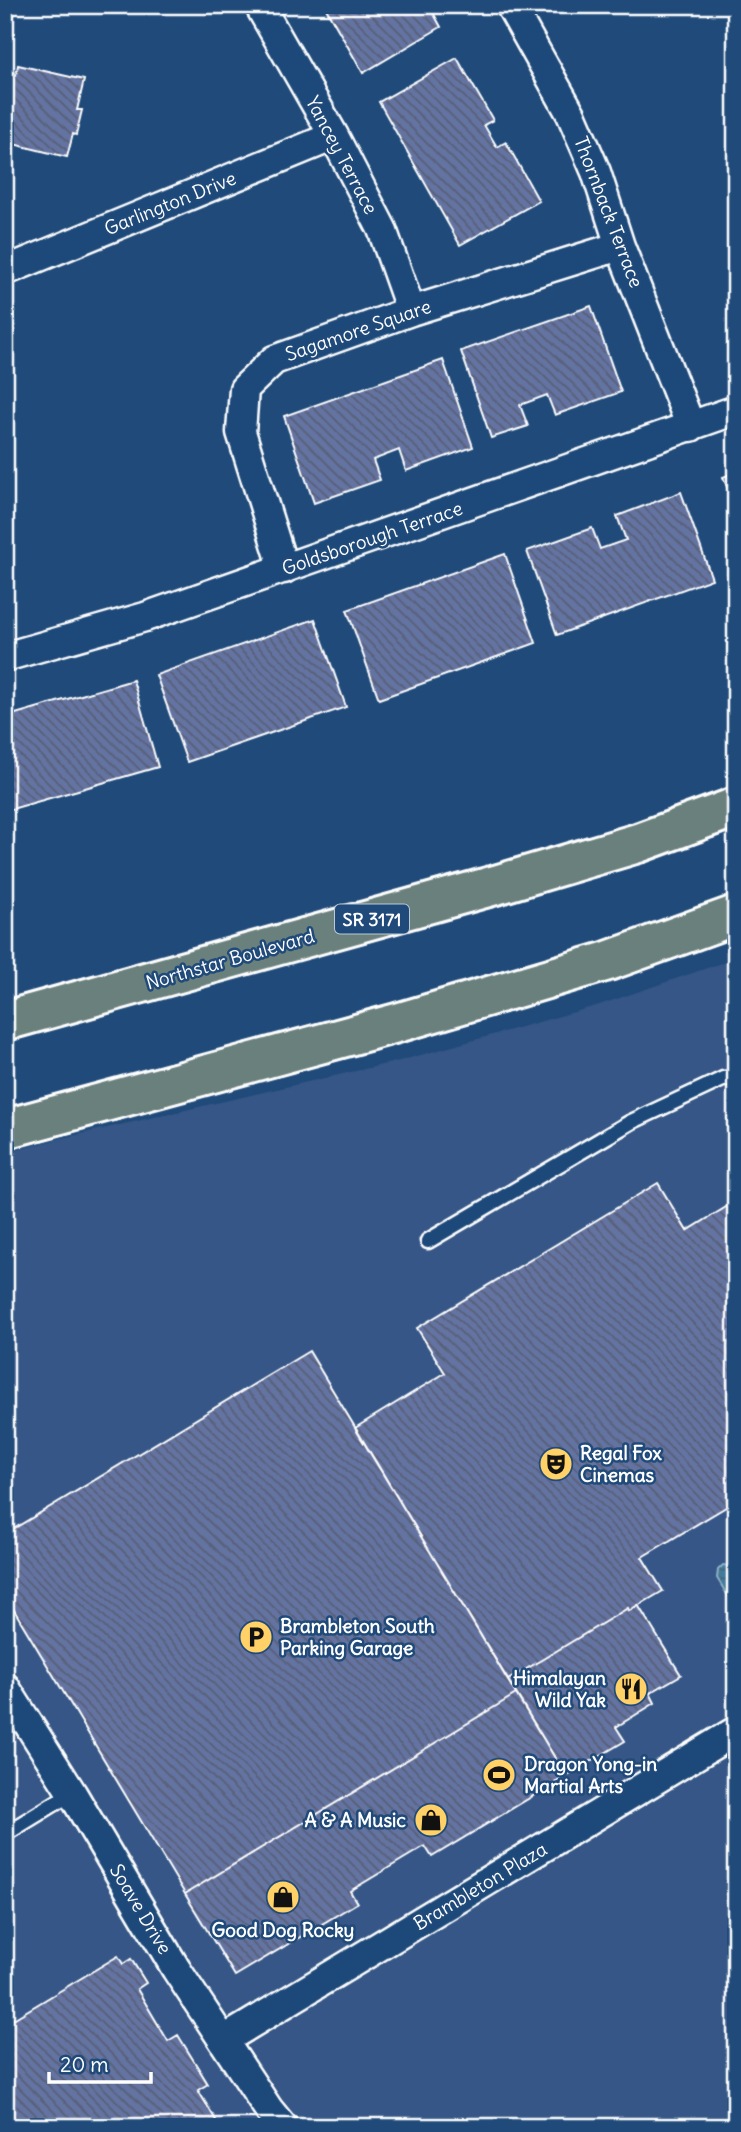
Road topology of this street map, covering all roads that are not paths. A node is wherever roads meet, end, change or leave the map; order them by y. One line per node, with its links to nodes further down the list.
1 (259, 5): 3 (street, Yancey Terrace)
2 (510, 5): 4 (street, Thornback Terrace)
3 (334, 136): 5 (street, Garlington Drive); 6 (street, Yancey Terrace)
4 (621, 246): 6 (street, Sagamore Square); 8 (street, Thornback Terrace)
5 (5, 271)
6 (411, 311): 9 (street, Sagamore Square)
7 (736, 410): 8 (street, Goldsborough Terrace)
8 (691, 427): 9 (street, Goldsborough Terrace)
9 (284, 569): 10 (street, Goldsborough Terrace)
10 (5, 657)
11 (736, 807): 13 (main road, Northstar Boulevard / SR 3171)
12 (736, 915): 15 (main road)
13 (5, 1021)
14 (736, 1079): 16 (lane)
15 (5, 1129)
16 (428, 1241)
17 (5, 1687): 19 (street, Soave Drive)
18 (734, 1737): 21 (street, Brambleton Plaza)
19 (72, 1793): 20 (lane); 21 (street, Soave Drive)
20 (5, 1834)
21 (224, 2040): 22 (street, Soave Drive)
22 (283, 2127)

